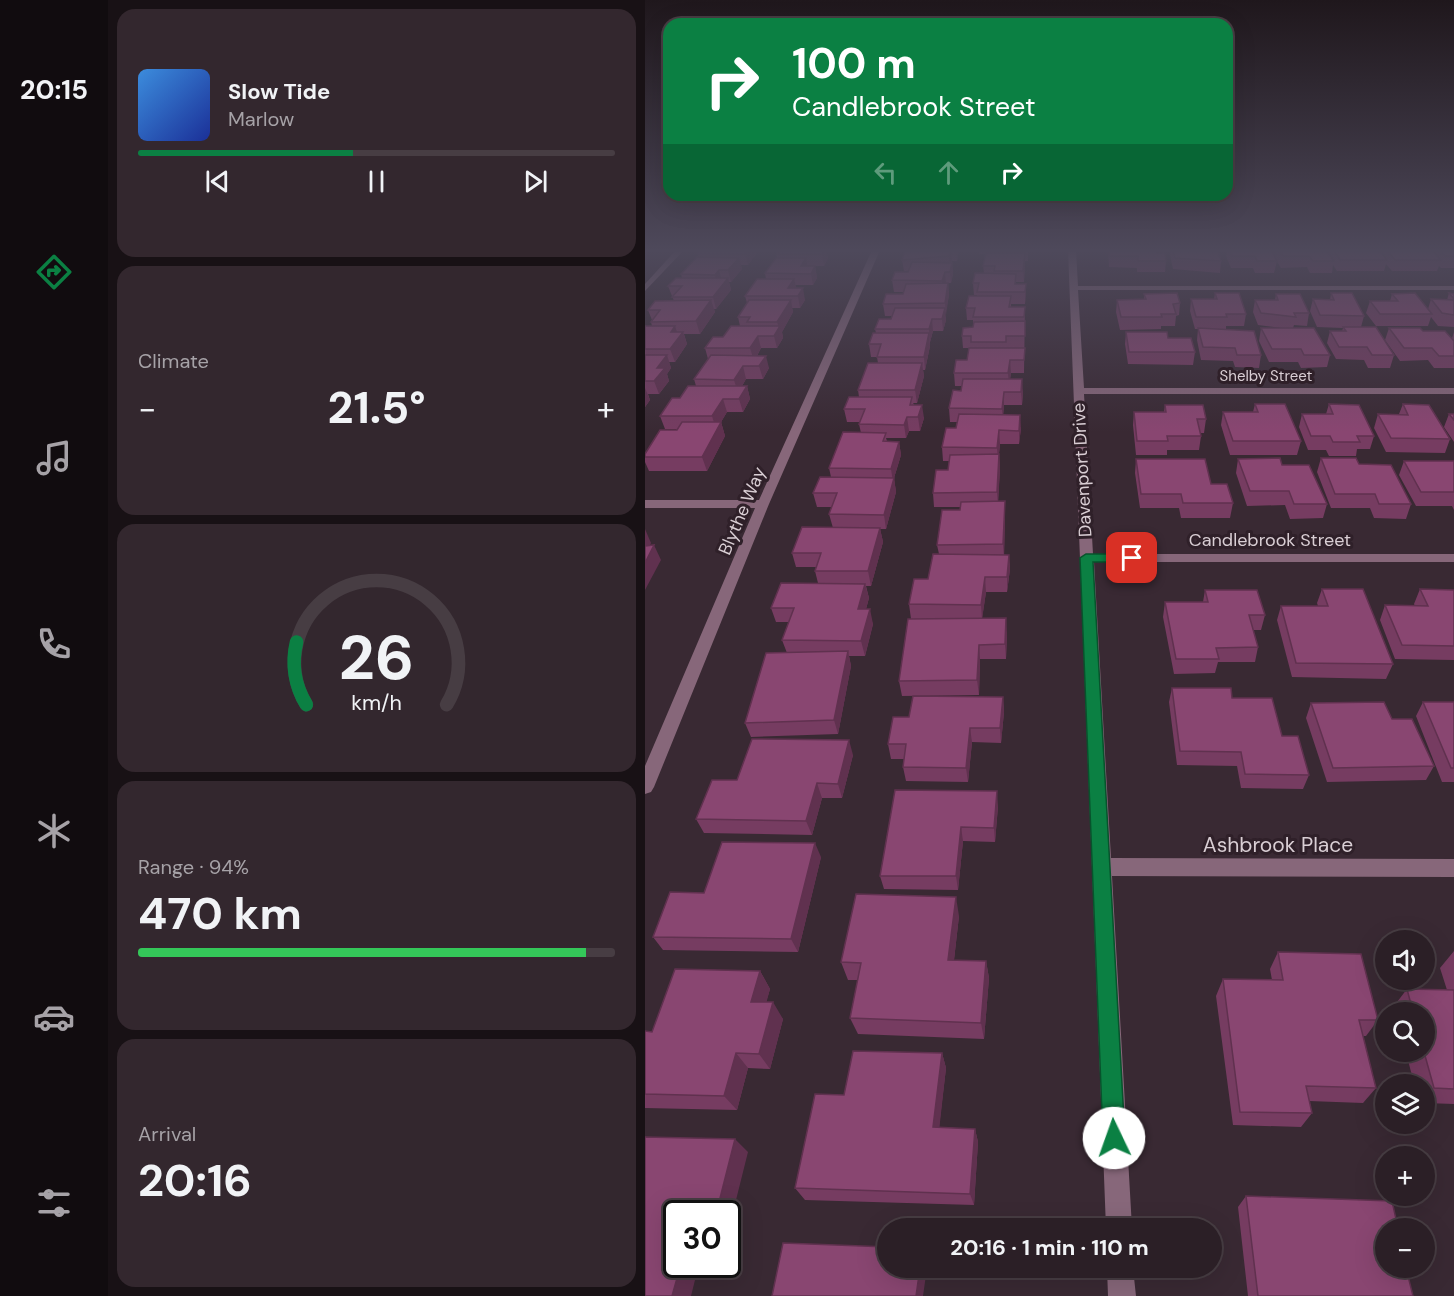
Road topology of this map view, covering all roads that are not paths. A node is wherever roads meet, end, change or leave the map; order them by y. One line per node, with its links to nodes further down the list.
1 (849, 310): 6 (street, Blythe Way)
2 (1075, 310): 3 (street, Davenport Drive)
3 (1079, 391): 4 (street, Shelby Street); 7 (street, Davenport Drive)
4 (1454, 391)
5 (645, 504): 6 (street)
6 (763, 504): 9 (street, Blythe Way)
7 (1086, 558): 8 (street, Candlebrook Street); 11 (street, Davenport Drive)
8 (1454, 558)
9 (649, 766): 10 (street, Blythe Way)
10 (645, 787)
11 (1101, 867): 12 (street, Ashbrook Place); 13 (street, Davenport Drive)
12 (1454, 868)
13 (1119, 1218)
14 (1121, 1278): 15 (street)
15 (1122, 1296)

